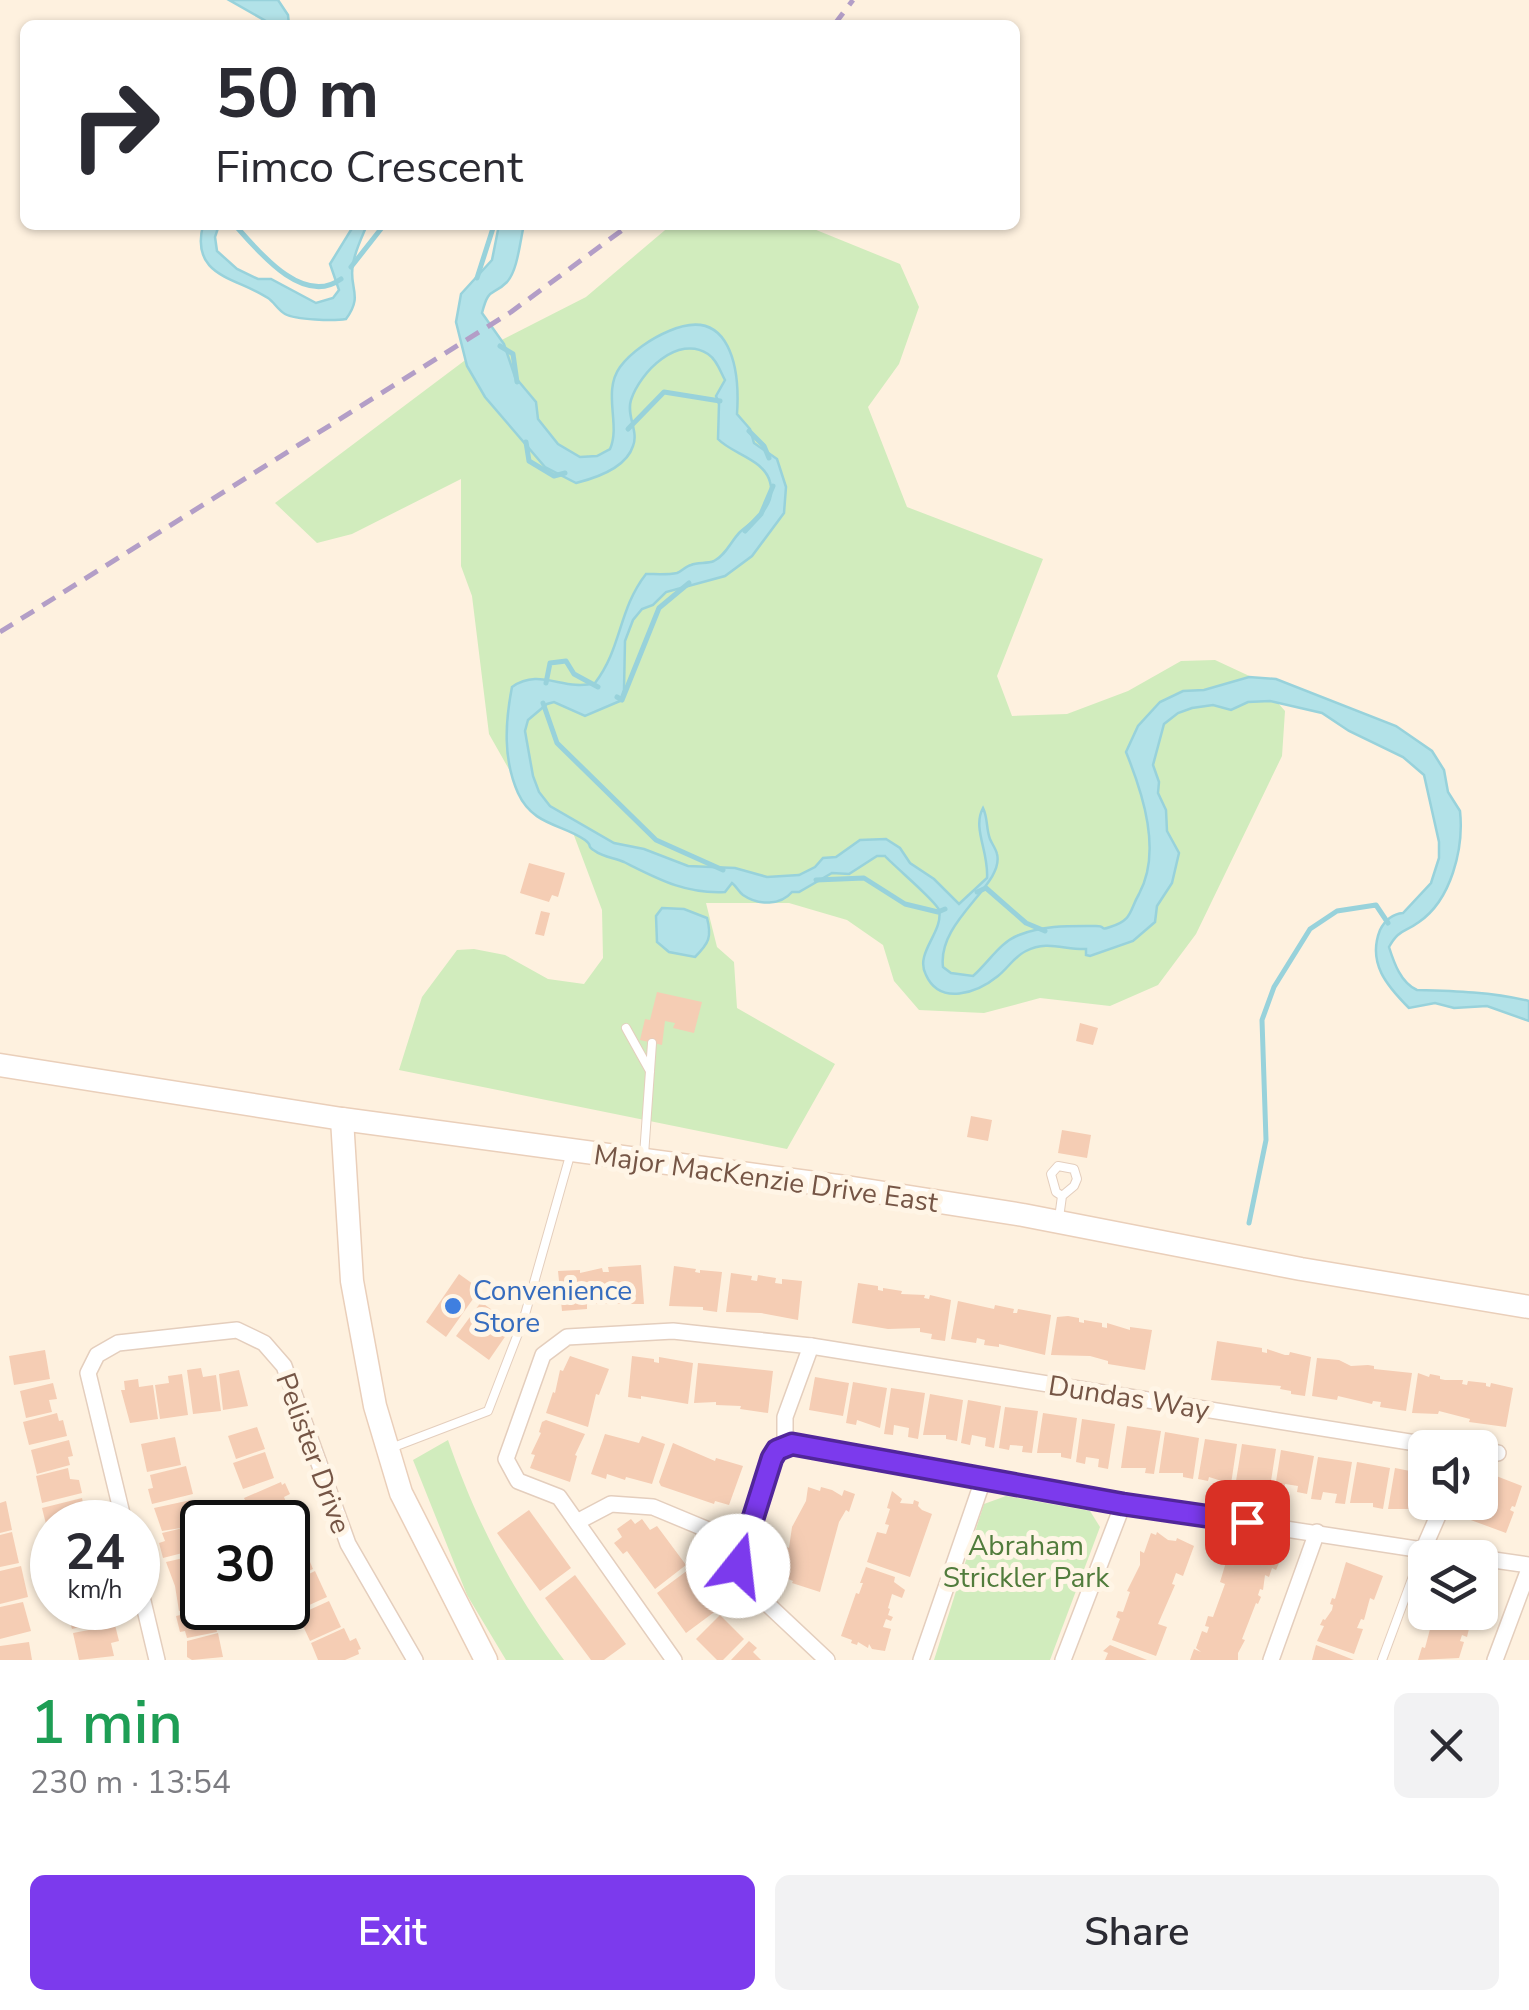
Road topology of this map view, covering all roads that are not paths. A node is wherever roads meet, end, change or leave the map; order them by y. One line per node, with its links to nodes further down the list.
1 (626, 1028): 4 (lane)
2 (652, 1042): 4 (lane)
3 (0, 1066): 5 (main road, Major MacKenzie Drive East)
4 (650, 1071): 7 (lane)
5 (342, 1119): 6 (main road, Major MacKenzie Drive East); 14 (main road)
6 (571, 1150): 7 (main road, Major MacKenzie Drive East); 14 (lane)
7 (644, 1160): 9 (main road, Major MacKenzie Drive East)
8 (1062, 1196): 9 (lane)
9 (1058, 1222): 10 (main road, Major MacKenzie Drive East)
10 (1529, 1306)
11 (811, 1346): 12 (street, Dundas Way); 13 (street); 18 (street, Dundas Way)
12 (1408, 1442)
13 (784, 1447): 15 (street); 20 (street)
14 (387, 1450): 28 (main road)
15 (983, 1480): 17 (street); 31 (street)
16 (119, 1500): 27 (street, Pelister Drive)
17 (1123, 1504): 19 (street); 32 (street)
18 (577, 1522): 20 (street); 29 (street, Dundas Way)
19 (1317, 1532): 21 (street); 33 (street)
20 (742, 1544): 30 (street)
21 (1408, 1547)
22 (1498, 1562): 23 (street)
23 (1529, 1567): 35 (street)
24 (1408, 1590): 34 (lane)
25 (150, 1630): 26 (street)
26 (157, 1660)
27 (416, 1660)
28 (486, 1660)
29 (674, 1660)
30 (827, 1660)
31 (921, 1660)
32 (1063, 1660)
33 (1271, 1660)
34 (1382, 1660)
35 (1495, 1660)

